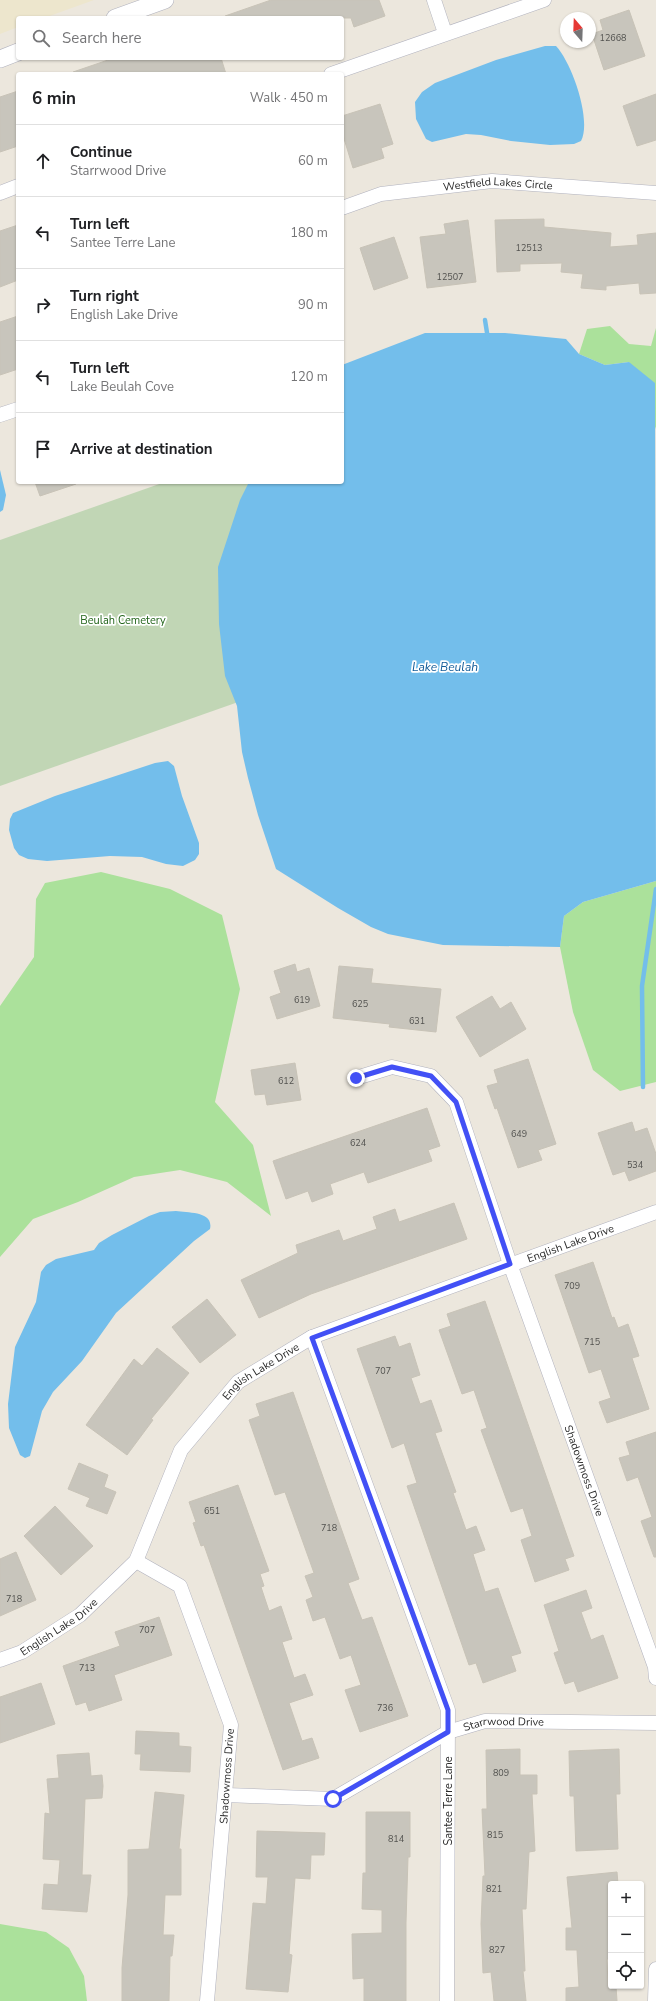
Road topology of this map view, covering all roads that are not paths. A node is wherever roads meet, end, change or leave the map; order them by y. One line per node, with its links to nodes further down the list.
1 (166, 0): 4 (street)
2 (434, 0): 5 (street)
3 (544, 0): 5 (street)
4 (121, 16)
5 (445, 33): 8 (street)
6 (16, 53): 7 (street)
7 (0, 59)
8 (337, 72)
9 (16, 187): 10 (street)
10 (0, 193)
11 (656, 193): 12 (street, Westfield Lakes Circle)
12 (344, 207)
13 (16, 410): 14 (street)
14 (0, 415)
15 (356, 1078): 17 (street, Shadowmoss Drive)
16 (656, 1212): 17 (street, English Lake Drive)
17 (510, 1264): 18 (street, English Lake Drive); 21 (street, Shadowmoss Drive)
18 (312, 1338): 19 (street, English Lake Drive); 23 (street, Santee Terre Lane)
19 (136, 1561): 20 (street, English Lake Drive); 24 (street, Shadowmoss Drive)
20 (0, 1660)
21 (656, 1678)
22 (656, 1723): 23 (street, Starrwood Drive)
23 (448, 1732): 24 (street, Starrwood Drive); 27 (street, Santee Terre Lane)
24 (226, 1795): 26 (street, Shadowmoss Drive)
25 (656, 1969): 28 (street)
26 (207, 2001)
27 (447, 2001)
28 (655, 2001)

